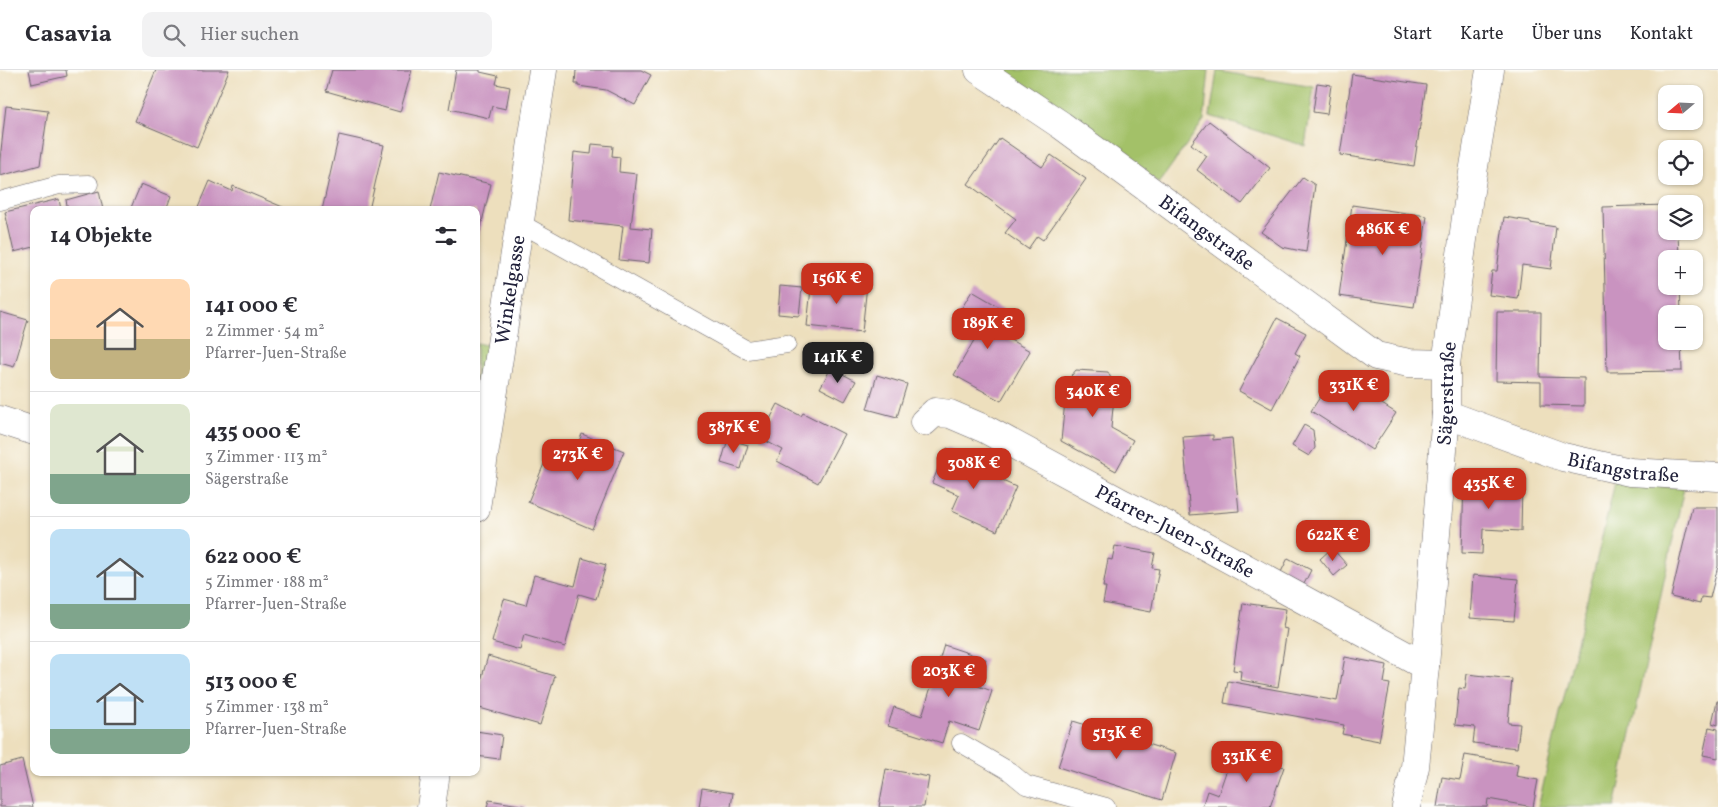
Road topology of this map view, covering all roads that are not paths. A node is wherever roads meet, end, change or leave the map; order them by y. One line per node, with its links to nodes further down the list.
1 (543, 70): 6 (street, Winkelgasse)
2 (979, 70): 8 (street, Bifangstraße)
3 (1490, 70): 8 (street, Sägerstraße)
4 (89, 184): 5 (lane)
5 (0, 201)
6 (520, 223): 7 (lane); 14 (street, Winkelgasse)
7 (787, 344)
8 (1446, 364): 9 (street, Sägerstraße)
9 (1446, 414): 13 (street, Bifangstraße); 15 (street, Sägerstraße)
10 (0, 420): 12 (street)
11 (924, 422): 15 (street, Pfarrer-Juen-Straße)
12 (30, 430)
13 (1718, 477)
14 (480, 482)
15 (1425, 666): 20 (street, Sägerstraße)
16 (961, 743): 19 (lane)
17 (435, 776): 18 (street)
18 (431, 807)
19 (1106, 807)
20 (1406, 807)

